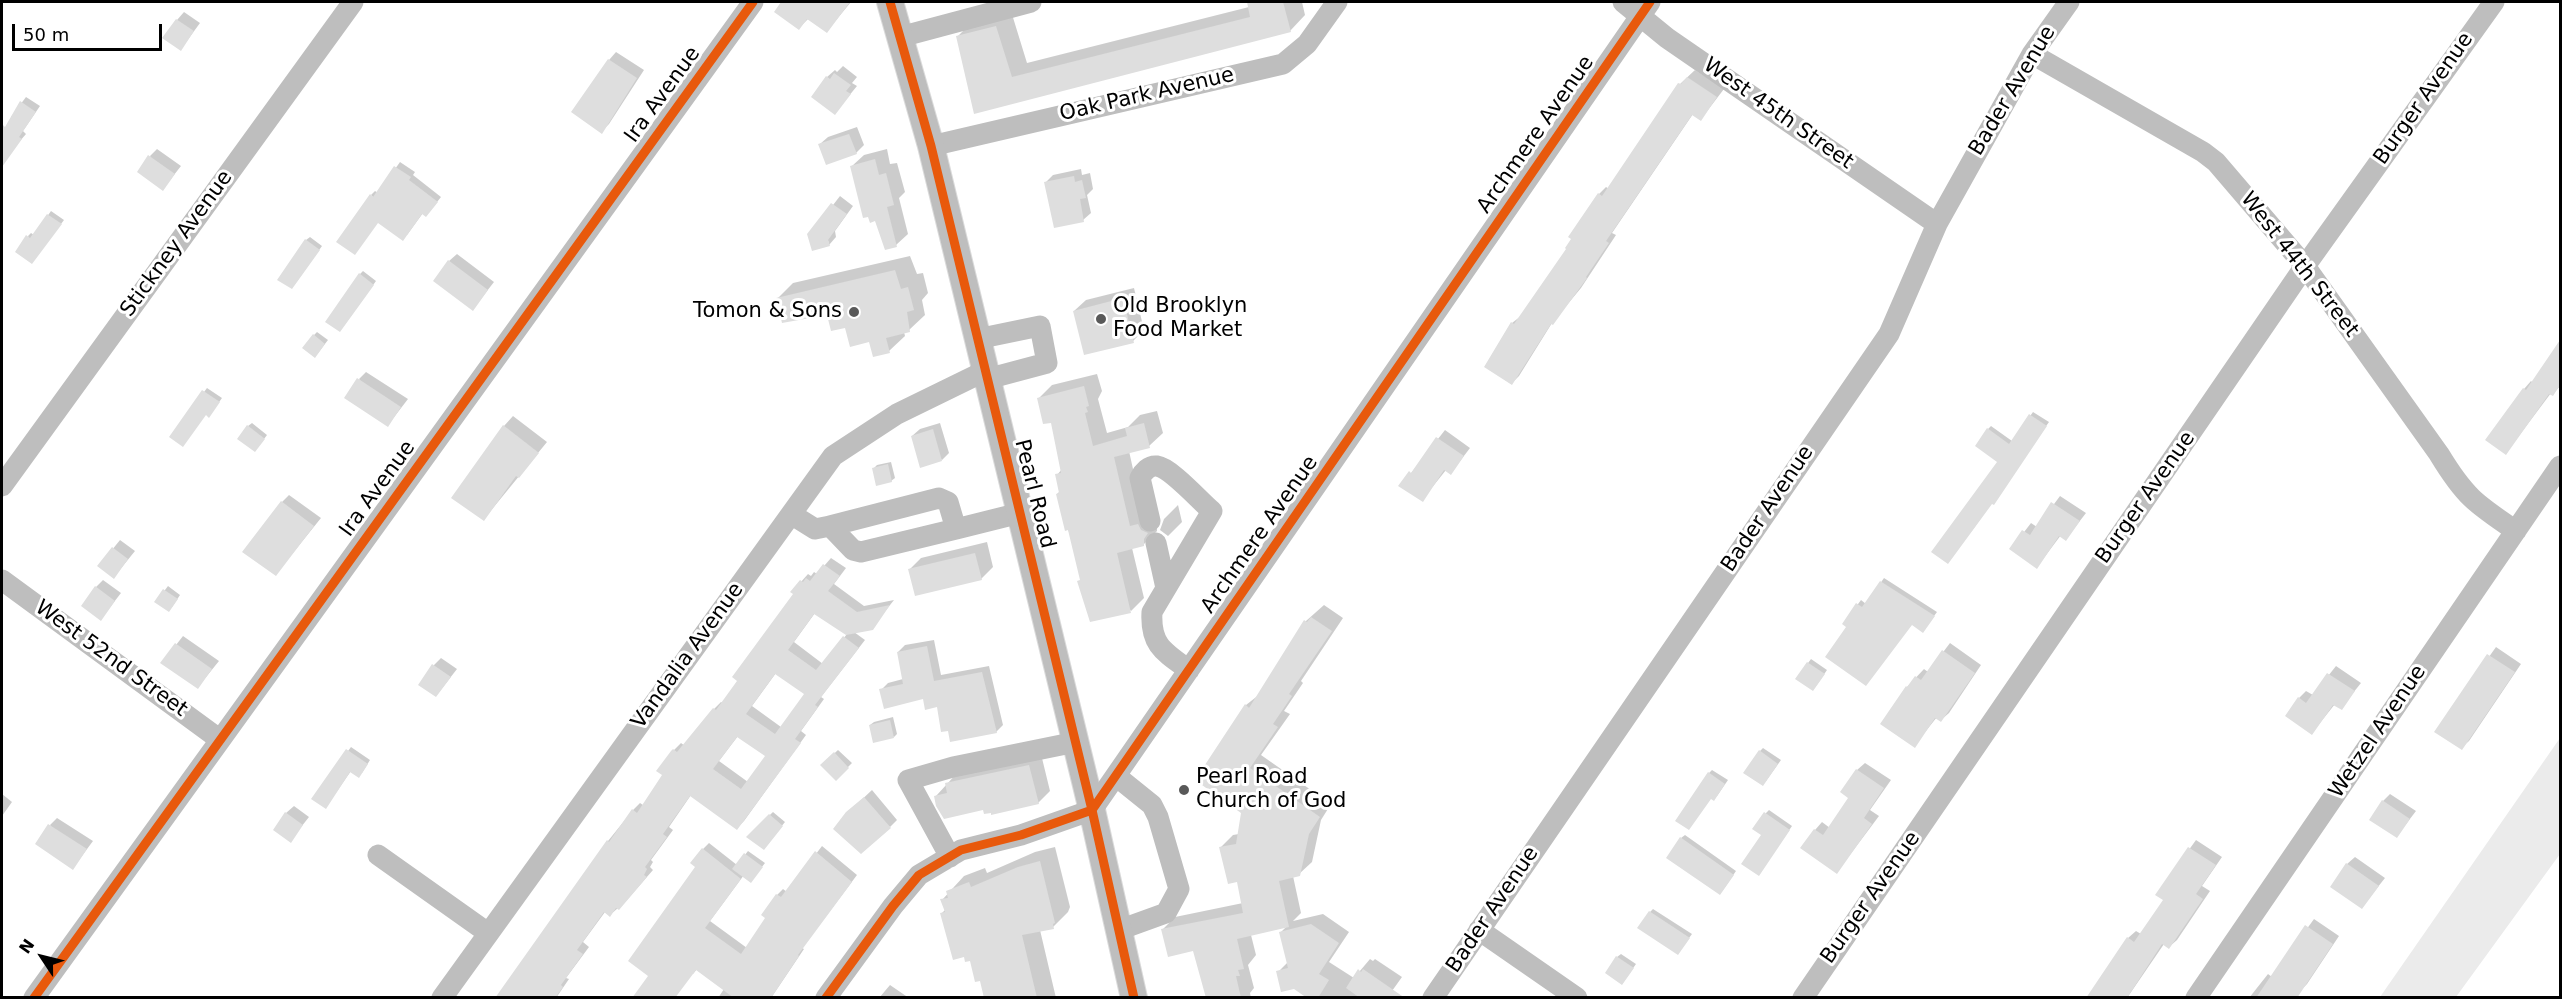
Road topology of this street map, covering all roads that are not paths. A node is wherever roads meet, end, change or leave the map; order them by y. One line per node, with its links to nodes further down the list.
1 (353, 2): 18 (street, Stickney Avenue)
2 (753, 2): 29 (street, Ira Avenue)
3 (890, 2): 10 (main road, Pearl Road)
4 (1031, 2): 10 (street)
5 (1337, 2): 12 (street, Oak Park Avenue)
6 (1623, 2): 9 (street, West 45th Street)
7 (2069, 2): 11 (street, Bader Avenue)
8 (2494, 2): 14 (street, Burger Avenue)
9 (1646, 8): 13 (street, West 45th Street); 28 (street, Archmere Avenue)
10 (900, 37): 12 (main road, Pearl Road)
11 (2032, 54): 13 (street, Bader Avenue); 14 (street, West 44th Street)
12 (931, 146): 15 (main road, Pearl Road)
13 (1937, 224): 36 (street, Bader Avenue)
14 (2305, 266): 24 (street, West 44th Street); 44 (street, Burger Avenue)
15 (977, 339): 16 (main road, Pearl Road); 16 (street, Vandalia Avenue)
16 (986, 375): 19 (main road, Pearl Road); 20 (street, Vandalia Avenue)
17 (2560, 466): 24 (street, Wetzel Avenue)
18 (2, 486)
19 (1020, 513): 23 (street); 30 (main road, Pearl Road)
20 (791, 514): 22 (street); 37 (street, Vandalia Avenue)
21 (1150, 521): 27 (street)
22 (830, 526): 23 (street); 23 (street)
23 (956, 529)
24 (2516, 531): 45 (street, Wetzel Avenue)
25 (1156, 543): 27 (street)
26 (2, 580): 29 (street, West 52nd Street)
27 (1166, 588): 28 (street)
28 (1189, 670): 31 (street, Archmere Avenue)
29 (219, 739): 38 (street, Ira Avenue)
30 (1076, 742): 32 (main road, Pearl Road); 34 (street)
31 (1116, 776): 32 (street, Archmere Avenue); 35 (street)
32 (1092, 810): 34 (street); 35 (main road, Pearl Road)
33 (378, 855): 37 (street)
34 (950, 857): 40 (street)
35 (1119, 930): 41 (main road, Pearl Road)
36 (1479, 930): 42 (street, Bader Avenue); 43 (street)
37 (488, 933): 39 (street, Vandalia Avenue)
38 (34, 998)
39 (442, 998)
40 (826, 998)
41 (1134, 998)
42 (1433, 998)
43 (1577, 998)
44 (1803, 998)
45 (2196, 998)

